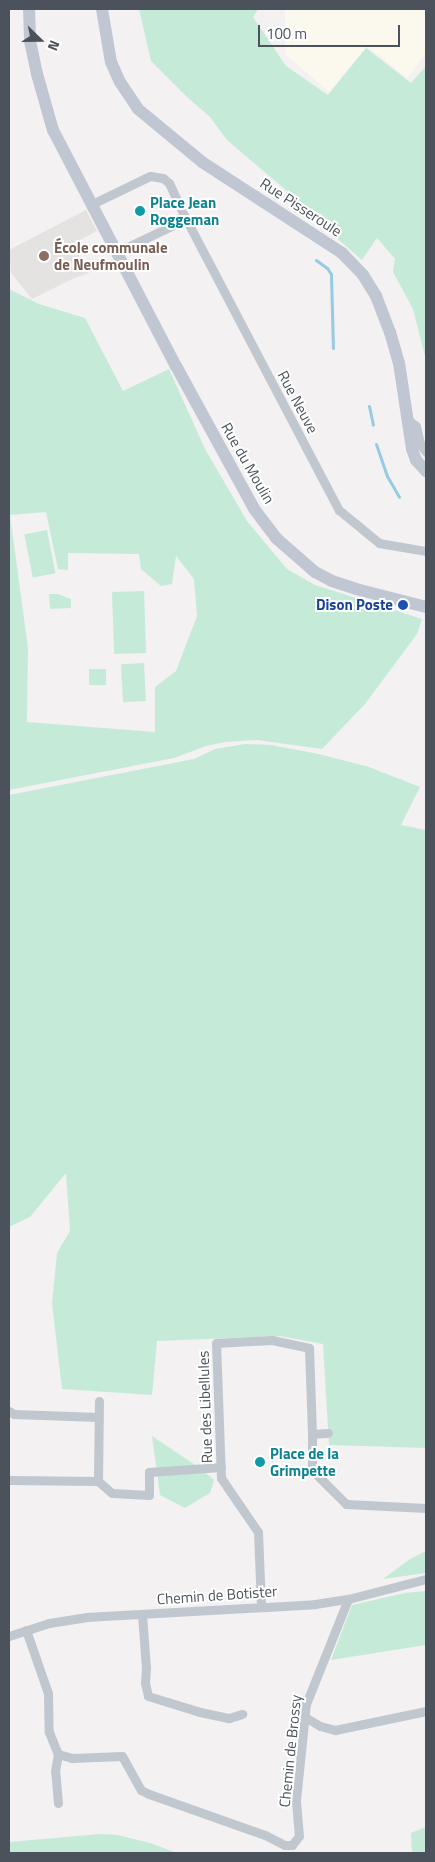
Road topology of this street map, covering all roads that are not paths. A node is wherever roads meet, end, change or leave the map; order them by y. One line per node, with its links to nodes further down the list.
1 (29, 9): 3 (main road)
2 (102, 9): 6 (main road, Rue Pisseroule)
3 (92, 204): 4 (street); 5 (main road)
4 (186, 220): 5 (street); 9 (street, Rue Neuve)
5 (117, 252): 10 (main road, Rue du Moulin)
6 (406, 419): 7 (street); 8 (main road, Rue Pisseroule)
7 (426, 452)
8 (426, 471)
9 (426, 551)
10 (426, 607)
11 (99, 1401): 13 (street)
12 (9, 1411): 13 (street)
13 (98, 1418): 18 (street)
14 (328, 1432): 15 (street)
15 (312, 1434): 16 (street, Rue des Libellules); 19 (street)
16 (221, 1467): 18 (street); 22 (street, Rue des Libellules)
17 (9, 1480): 18 (street)
18 (98, 1481)
19 (426, 1508)
20 (426, 1579): 21 (street, Chemin de Botister)
21 (348, 1599): 22 (street, Chemin de Botister); 28 (street, Chemin de Brossy)
22 (261, 1606): 23 (street, Chemin de Botister)
23 (142, 1614): 24 (street, Chemin de Botister); 27 (street)
24 (26, 1630): 25 (street, Chemin de Botister); 29 (street)
25 (9, 1636)
26 (426, 1711): 28 (street)
27 (242, 1714)
28 (305, 1717): 31 (street, Chemin de Brossy)
29 (58, 1754): 30 (street); 31 (street)
30 (58, 1803)
31 (285, 1849)

